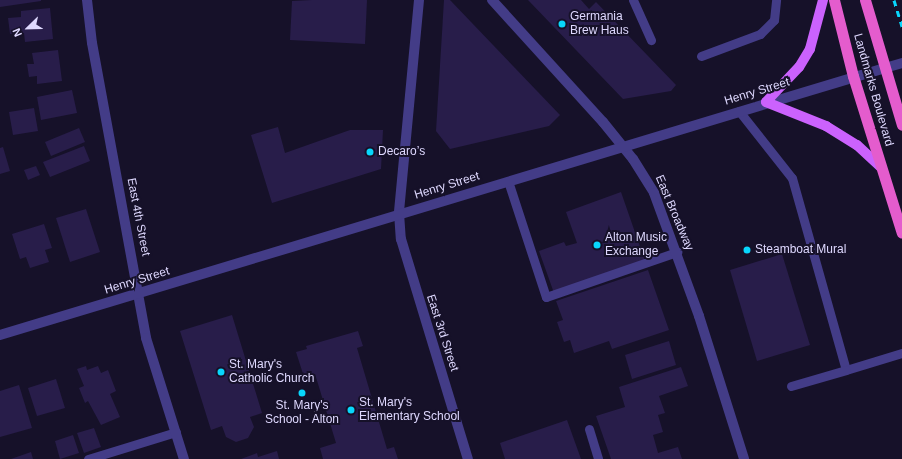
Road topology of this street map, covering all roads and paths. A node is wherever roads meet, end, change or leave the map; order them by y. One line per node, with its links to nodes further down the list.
1 (87, 0): 23 (street, East 4th Street)
2 (419, 0): 20 (street, East 3rd Street)
3 (492, 0): 17 (street, East Broadway)
4 (632, 0): 9 (lane)
5 (776, 0): 10 (lane)
6 (823, 0): 14 (main road)
7 (834, 0): 13 (highway, Landmarks Boulevard)
8 (865, 0): 12 (highway, Landmarks Boulevard)
9 (651, 40)
10 (701, 56)
11 (902, 63): 12 (street, Henry Street)
12 (885, 68): 13 (street, Henry Street); 16 (highway, Landmarks Boulevard)
13 (853, 76): 14 (street, Henry Street); 18 (highway, Landmarks Boulevard)
14 (766, 102): 15 (street, Henry Street); 18 (main road)
15 (739, 111): 17 (street, Henry Street); 26 (lane)
16 (902, 125)
17 (623, 146): 19 (street, Henry Street); 22 (street, East Broadway)
18 (882, 168): 21 (highway, Landmarks Boulevard)
19 (508, 181): 20 (street, Henry Street); 22 (lane)
20 (399, 213): 23 (street, Henry Street); 32 (street, East 3rd Street)
21 (902, 233)
22 (677, 252): 34 (street, East Broadway)
23 (139, 294): 24 (street, Henry Street); 29 (street, East 4th Street)
24 (0, 335)
25 (902, 353): 26 (lane)
26 (846, 370): 27 (lane)
27 (791, 386)
28 (589, 429): 33 (lane)
29 (176, 432): 30 (lane); 31 (street, East 4th Street)
30 (88, 459)
31 (184, 459)
32 (468, 459)
33 (598, 459)
34 (744, 459)

